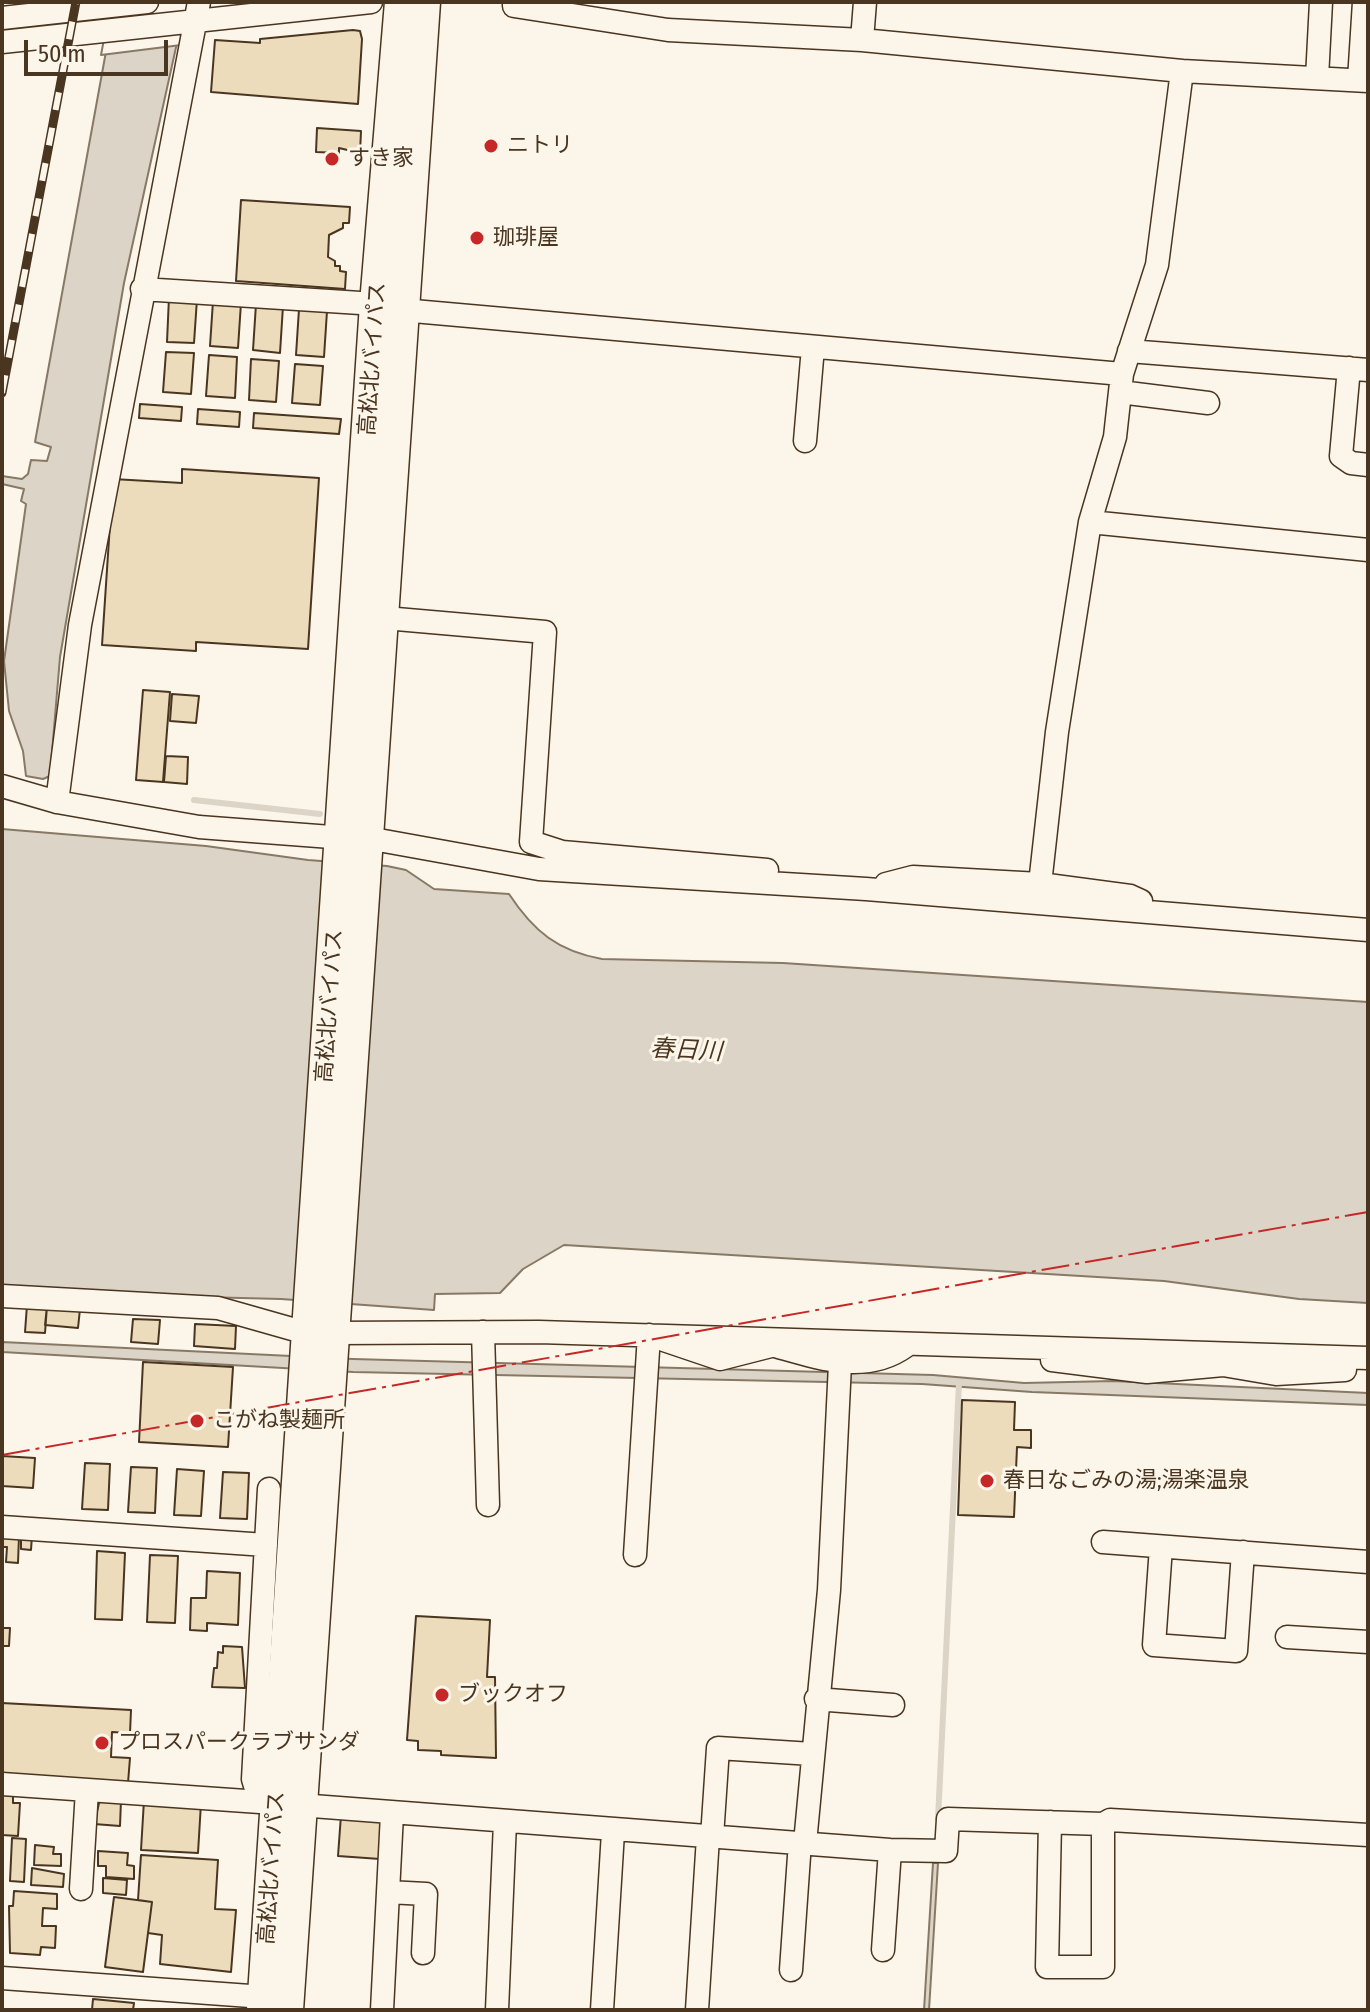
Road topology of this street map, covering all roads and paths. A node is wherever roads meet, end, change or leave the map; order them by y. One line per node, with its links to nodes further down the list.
1 (147, 2): 9 (street)
2 (371, 2): 10 (street)
3 (401, 2): 19 (highway, 高松北バイパス)
4 (424, 2): 19 (highway, 高松北バイパス)
5 (514, 2): 13 (street)
6 (865, 2): 13 (street)
7 (1321, 2): 16 (street)
8 (1364, 2): 17 (street)
9 (92, 6): 11 (street); 12 (street)
10 (195, 15): 12 (street); 18 (street)
11 (2, 18)
12 (80, 33): 14 (street)
13 (862, 40): 15 (street)
14 (2, 42)
15 (1182, 71): 16 (street); 21 (street)
16 (1317, 78): 17 (street)
17 (1364, 80)
18 (142, 289): 19 (street); 32 (street)
19 (389, 307): 20 (street); 29 (highway, 高松北バイパス); 30 (highway, 高松北バイパス)
20 (813, 347): 23 (street); 25 (street)
21 (1129, 351): 22 (street); 23 (street)
22 (1358, 369): 26 (street)
23 (1121, 383): 24 (street); 27 (street)
24 (1208, 403)
25 (805, 441)
26 (1368, 465)
27 (1090, 522): 28 (street); 35 (street)
28 (1368, 550)
29 (385, 618): 30 (highway, 高松北バイパス); 34 (street)
30 (366, 682): 33 (highway, 高松北バイパス)
31 (2, 786): 32 (street)
32 (57, 802): 33 (street)
33 (354, 847): 34 (street); 44 (highway, 高松北バイパス)
34 (780, 883): 36 (street)
35 (1040, 884): 36 (street); 37 (street)
36 (866, 889): 37 (street)
37 (1168, 914): 38 (street)
38 (1368, 930)
39 (2, 1296): 44 (street)
40 (483, 1332): 41 (street); 44 (street); 48 (street)
41 (649, 1335): 42 (street); 54 (street)
42 (773, 1342): 43 (street); 46 (street)
43 (911, 1342): 45 (street); 46 (street)
44 (320, 1344): 63 (highway, 高松北バイパス)
45 (1361, 1364)
46 (839, 1376): 58 (street)
47 (269, 1489): 51 (street)
48 (488, 1505)
49 (2, 1527): 51 (street)
50 (1103, 1542): 52 (street)
51 (266, 1545): 63 (street)
52 (1161, 1547): 53 (street); 53 (street)
53 (1243, 1552): 55 (street)
54 (635, 1555)
55 (1368, 1562)
56 (1287, 1637): 57 (street)
57 (1368, 1642)
58 (816, 1699): 59 (street); 60 (street)
59 (893, 1705)
60 (812, 1754): 70 (street); 71 (street)
61 (2, 1784): 62 (street)
62 (87, 1790): 63 (street); 73 (street)
63 (279, 1804): 64 (street); 79 (highway, 高松北バイパス)
64 (392, 1814): 65 (street); 74 (street)
65 (505, 1822): 68 (street); 81 (street)
66 (1050, 1822): 67 (street); 67 (street); 72 (street)
67 (1103, 1824): 69 (street)
68 (613, 1832): 70 (street); 82 (street)
69 (1368, 1835)
70 (710, 1837): 71 (street); 83 (street)
71 (803, 1842): 72 (street); 77 (street)
72 (890, 1850): 75 (street)
73 (81, 1889)
74 (388, 1892): 76 (street); 80 (street)
75 (883, 1950)
76 (423, 1953)
77 (791, 1970)
78 (2, 1978): 79 (street)
79 (271, 2006)
80 (382, 2010)
81 (497, 2010)
82 (602, 2010)
83 (697, 2010)

